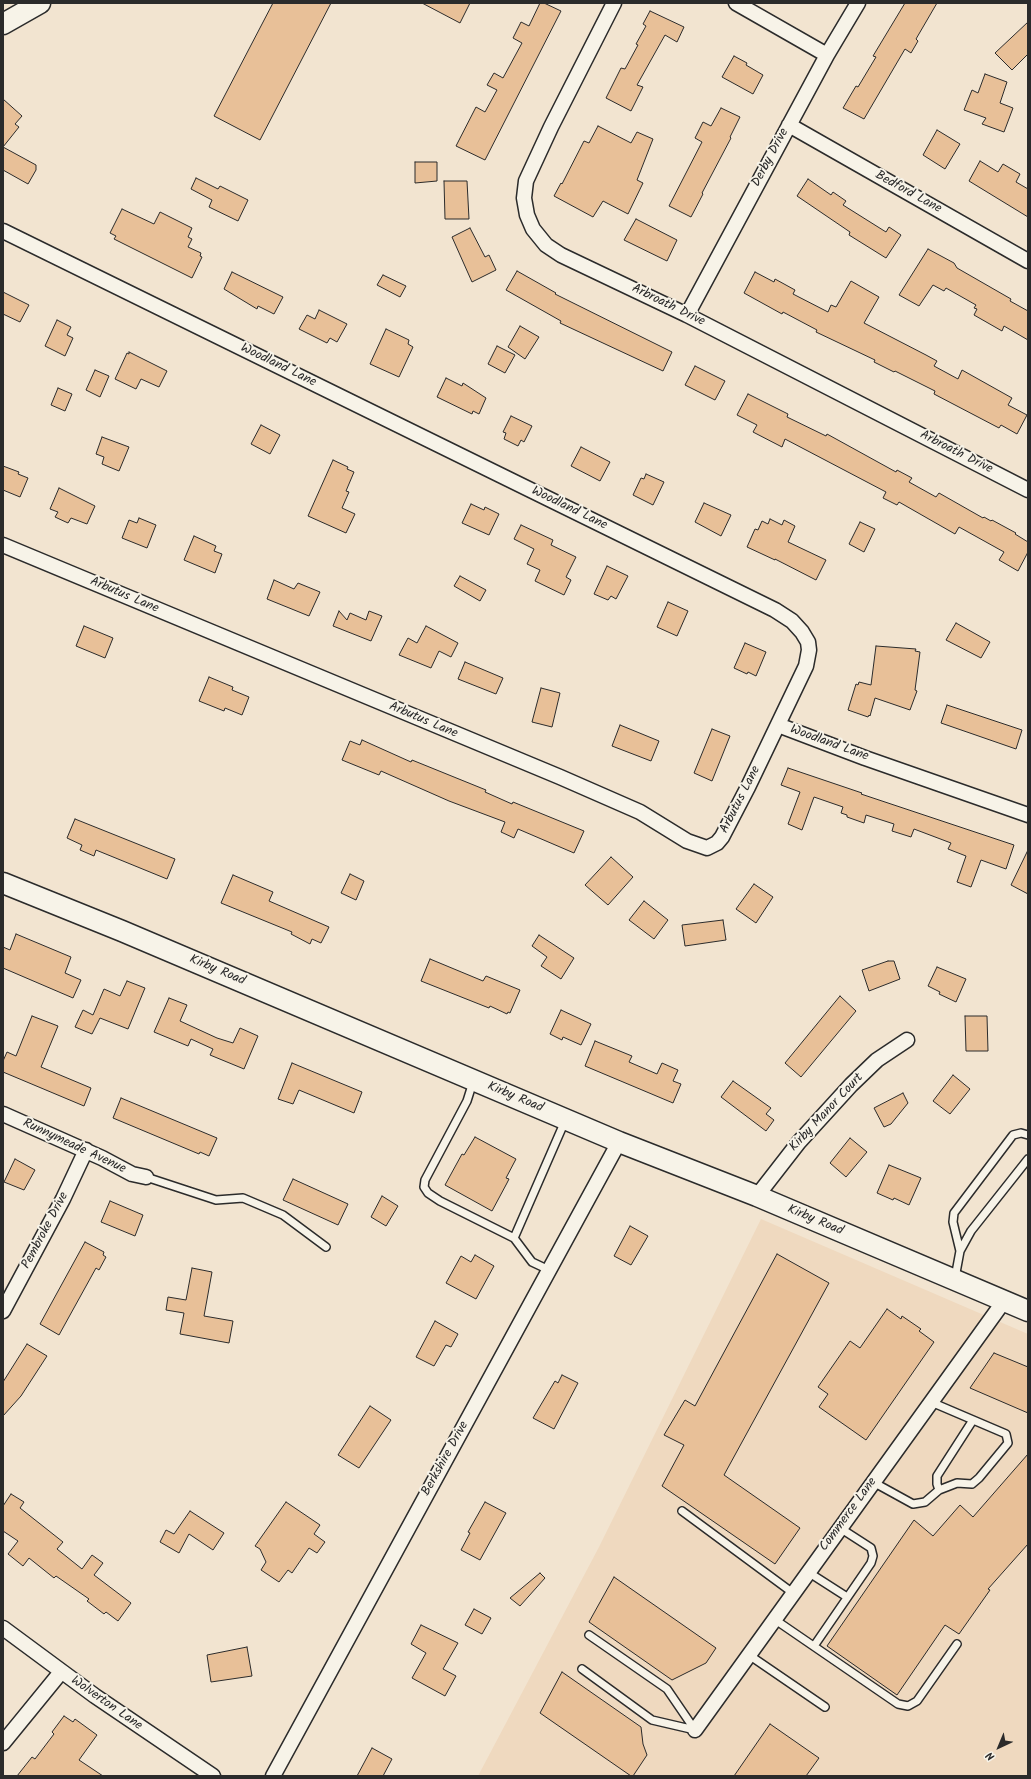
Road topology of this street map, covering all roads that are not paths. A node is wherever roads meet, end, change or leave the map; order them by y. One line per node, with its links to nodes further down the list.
1 (40, 3): 5 (main road)
2 (614, 3): 10 (street, Arbroath Drive)
3 (736, 3): 6 (street)
4 (858, 3): 6 (street, Derby Drive)
5 (3, 24)
6 (827, 55): 7 (street, Derby Drive)
7 (789, 125): 9 (street, Bedford Lane); 10 (street, Derby Drive)
8 (3, 231): 13 (street, Woodland Lane)
9 (1028, 261)
10 (687, 315): 11 (street, Arbroath Drive)
11 (1028, 490)
12 (3, 545): 13 (street, Arbutus Lane)
13 (778, 725): 14 (street, Woodland Lane)
14 (1028, 815)
15 (3, 883): 17 (main road, Kirby Road)
16 (907, 1040): 25 (street, Kirby Manor Court)
17 (474, 1080): 19 (main road, Kirby Road); 26 (lane)
18 (3, 1114): 22 (street, Runnymeade Avenue)
19 (566, 1119): 21 (main road, Kirby Road); 26 (lane)
20 (1028, 1135): 28 (lane)
21 (619, 1142): 25 (main road, Kirby Road); 29 (street, Berkshire Drive)
22 (86, 1150): 24 (street, Runnymeade Avenue); 32 (street, Pembroke Drive)
23 (1028, 1159): 28 (lane)
24 (146, 1177): 27 (lane)
25 (757, 1196): 30 (main road, Kirby Road)
26 (514, 1238): 29 (lane)
27 (326, 1247)
28 (960, 1251): 30 (lane)
29 (549, 1270): 55 (street, Berkshire Drive)
30 (954, 1280): 31 (main road, Kirby Road)
31 (1004, 1301): 33 (main road, Kirby Road); 34 (street, Commerce Lane)
32 (3, 1311)
33 (1028, 1311)
34 (931, 1402): 35 (lane); 36 (street, Commerce Lane)
35 (973, 1420): 37 (lane); 37 (lane)
36 (873, 1482): 37 (lane); 39 (street, Commerce Lane)
37 (940, 1490)
38 (682, 1511): 41 (lane)
39 (840, 1528): 40 (street, Commerce Lane); 42 (lane)
40 (808, 1572): 41 (street, Commerce Lane); 42 (lane)
41 (793, 1593): 43 (street, Commerce Lane)
42 (847, 1598): 47 (lane)
43 (774, 1619): 47 (lane); 48 (street, Commerce Lane)
44 (3, 1628): 50 (street, Wolverton Lane)
45 (589, 1635): 52 (lane)
46 (957, 1644): 47 (lane)
47 (814, 1646)
48 (749, 1655): 51 (lane); 52 (street, Commerce Lane)
49 (582, 1669): 52 (lane)
50 (61, 1672): 53 (street); 54 (street, Wolverton Lane)
51 (825, 1707)
52 (695, 1730)
53 (3, 1743)
54 (213, 1776)
55 (273, 1776)

